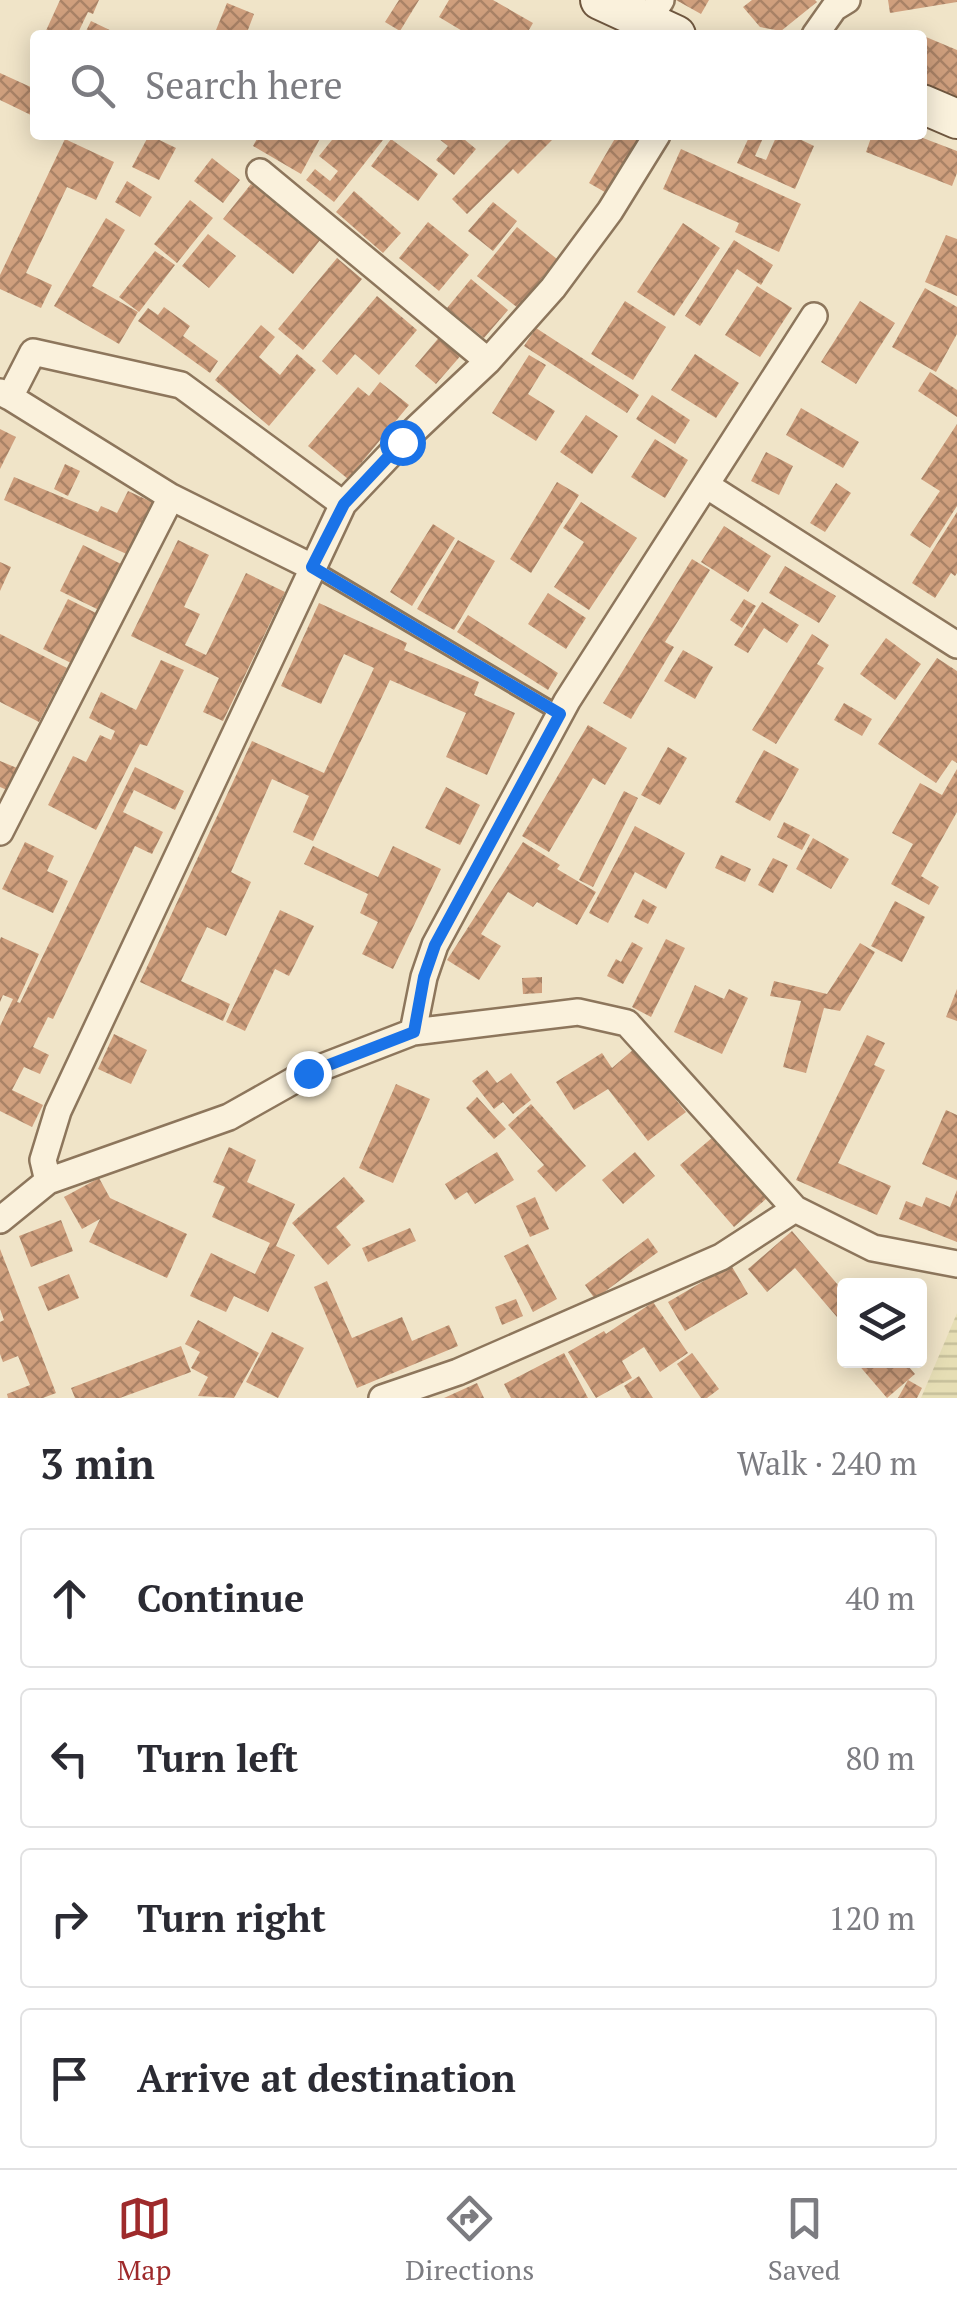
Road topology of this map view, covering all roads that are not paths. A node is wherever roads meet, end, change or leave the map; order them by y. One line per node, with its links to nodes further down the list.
1 (600, 0): 3 (street)
2 (847, 0): 4 (street)
3 (661, 19)
4 (819, 30)
5 (927, 106): 6 (street)
6 (957, 118)
7 (654, 140): 10 (street)
8 (260, 172): 10 (street)
9 (814, 316): 12 (street)
10 (488, 361): 14 (street)
11 (5, 394): 13 (street); 14 (street)
12 (706, 485): 16 (street); 17 (street)
13 (172, 496): 15 (street); 18 (street)
14 (344, 504): 15 (street)
15 (312, 567): 17 (lane); 20 (street)
16 (957, 646)
17 (560, 714): 19 (street)
18 (0, 832)
19 (414, 1032): 20 (street); 21 (street)
20 (48, 1181): 22 (street)
21 (795, 1209): 23 (street); 24 (street)
22 (0, 1220)
23 (957, 1264)
24 (382, 1398)

